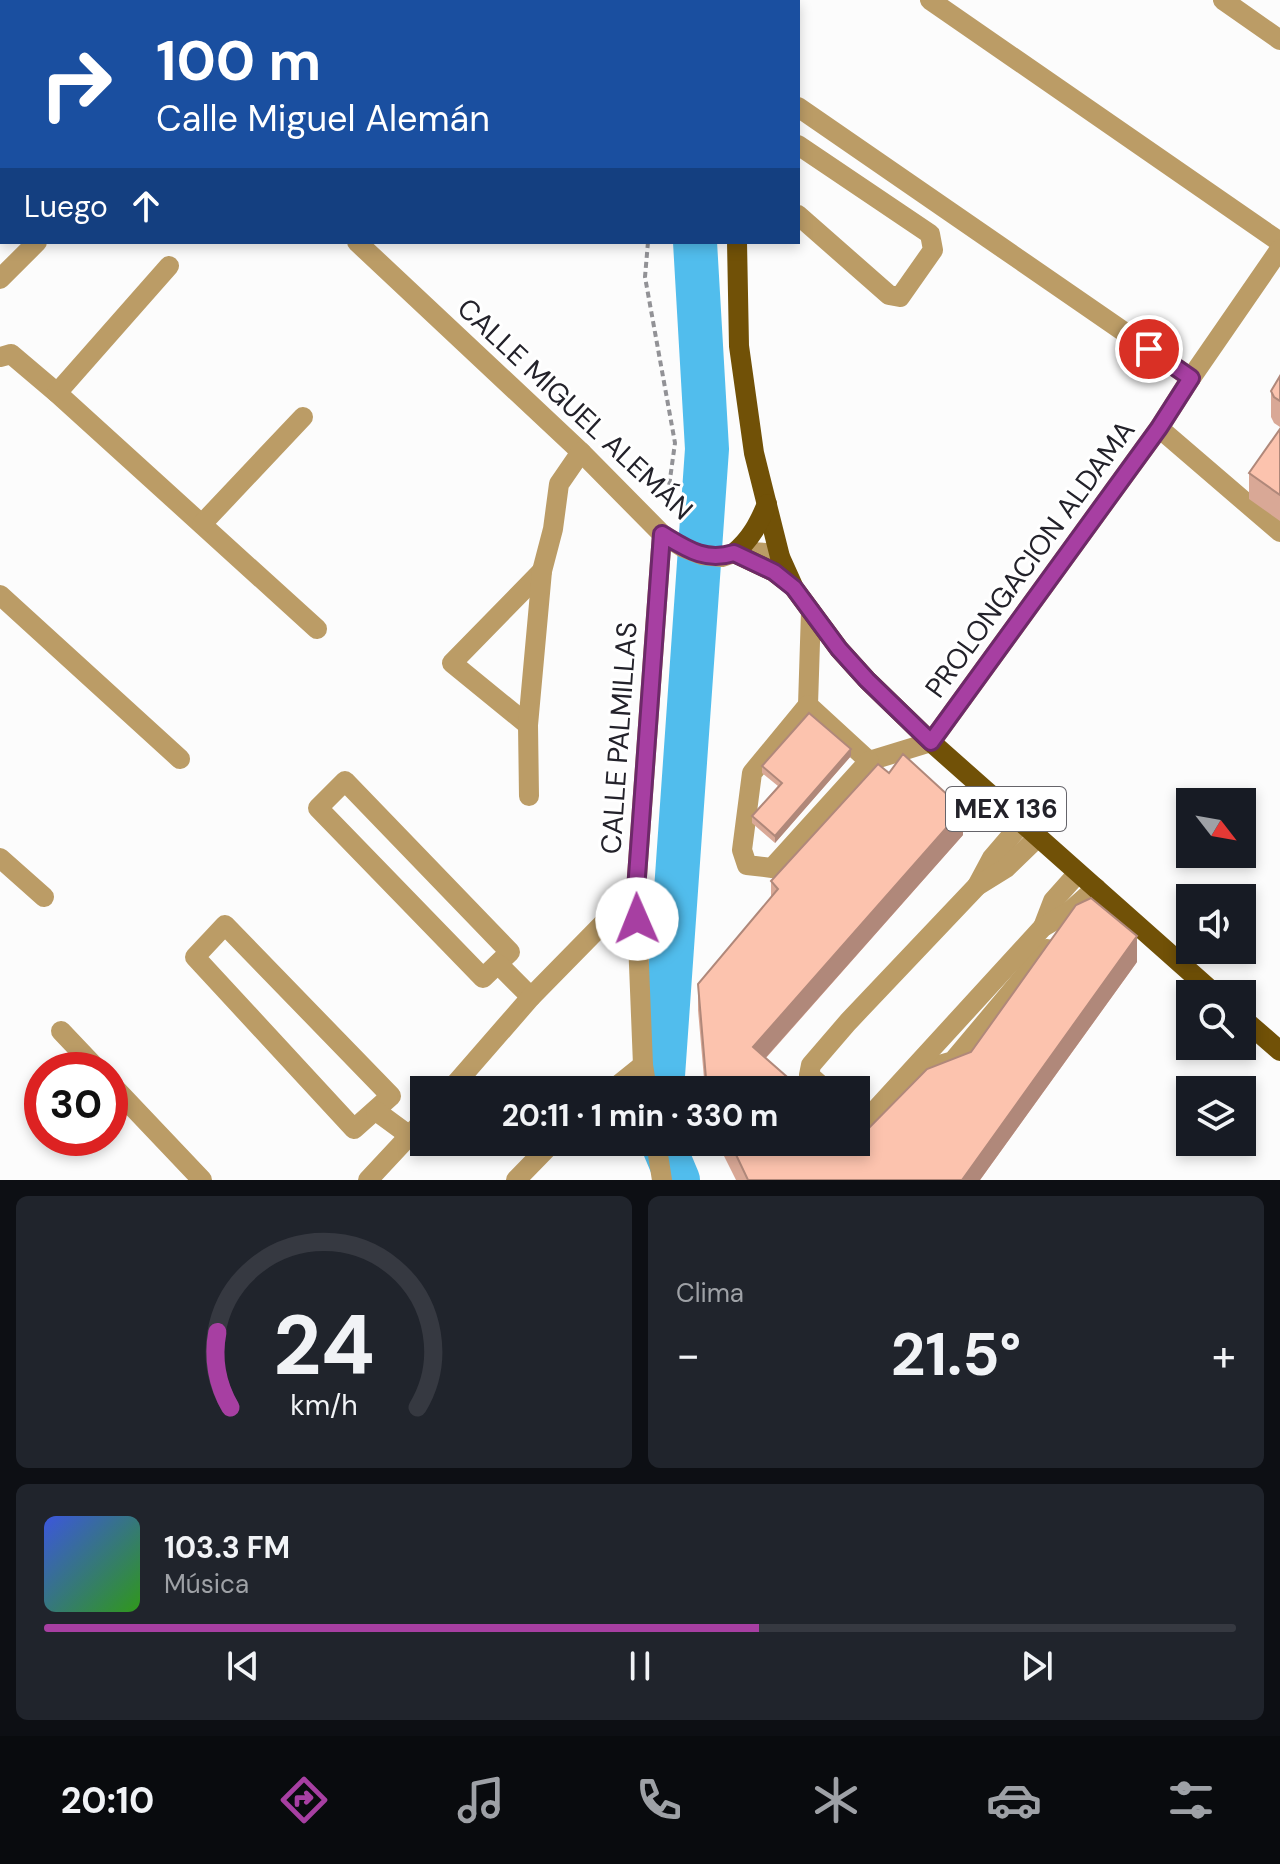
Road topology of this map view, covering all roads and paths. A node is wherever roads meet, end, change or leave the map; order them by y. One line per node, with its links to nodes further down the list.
1 (930, 0): 7 (street)
2 (1223, 0): 3 (street)
3 (1280, 40)
4 (800, 108): 16 (street)
5 (800, 146): 6 (street)
6 (800, 217)
7 (1280, 242)
8 (35, 244): 14 (street)
9 (359, 244): 20 (street, CALLE MIGUEL ALEMÁN)
10 (648, 244): 24 (path)
11 (737, 244): 21 (main road, MEX 136)
12 (1280, 249): 16 (street, PROLONGACION ALDAMA)
13 (169, 266): 17 (street)
14 (0, 279)
15 (0, 357): 17 (street)
16 (1191, 378): 19 (street, PROLONGACION ALDAMA)
17 (57, 393): 22 (street)
18 (303, 417): 22 (street)
19 (1159, 428): 23 (street); 34 (street, PROLONGACION ALDAMA)
20 (581, 452): 24 (street, CALLE MIGUEL ALEMÁN); 27 (street)
21 (767, 504): 25 (main road); 26 (main road, MEX 136)
22 (202, 524): 31 (street)
23 (1280, 532)
24 (662, 534): 25 (street, CALLE MIGUEL ALEMÁN); 43 (street, CALLE PALMILLAS)
25 (728, 555): 26 (street, CALLE MIGUEL ALEMÁN); 28 (main road)
26 (780, 557): 28 (main road, MEX 136)
27 (542, 571): 33 (street); 33 (street)
28 (794, 588): 30 (main road, MEX 136)
29 (0, 595): 35 (street)
30 (811, 611): 32 (street); 34 (main road, MEX 136)
31 (317, 629)
32 (808, 705): 36 (street); 36 (street)
33 (528, 725): 37 (street)
34 (931, 742): 36 (street); 38 (main road, MEX 136)
35 (180, 759)
36 (869, 761)
37 (529, 796)
38 (1022, 823): 39 (main road, MEX 136); 42 (street)
39 (1038, 837): 41 (main road, MEX 136); 42 (street)
40 (0, 858): 45 (street)
41 (1078, 873): 44 (main road, MEX 136); 46 (street)
42 (977, 886): 59 (street)
43 (636, 890): 49 (street); 54 (street, CALLE PALMILLAS)
44 (1100, 892): 46 (street); 48 (main road, MEX 136); 55 (street)
45 (44, 897)
46 (1043, 927): 55 (street)
47 (498, 964): 47 (street); 49 (street)
48 (1199, 980)
49 (531, 997): 56 (street)
50 (1256, 1030): 52 (main road)
51 (61, 1031): 53 (street)
52 (1280, 1051)
53 (81, 1052)
54 (643, 1065): 57 (street); 58 (street, CALLE PALMILLAS)
55 (909, 1073): 62 (street)
56 (462, 1076)
57 (629, 1076)
58 (645, 1076)
59 (810, 1076)
60 (128, 1102): 66 (street)
61 (376, 1111): 61 (street); 63 (street)
62 (870, 1116)
63 (410, 1136): 67 (street)
64 (539, 1156): 68 (street)
65 (658, 1156): 69 (street)
66 (202, 1180)
67 (368, 1180)
68 (516, 1180)
69 (662, 1180)

